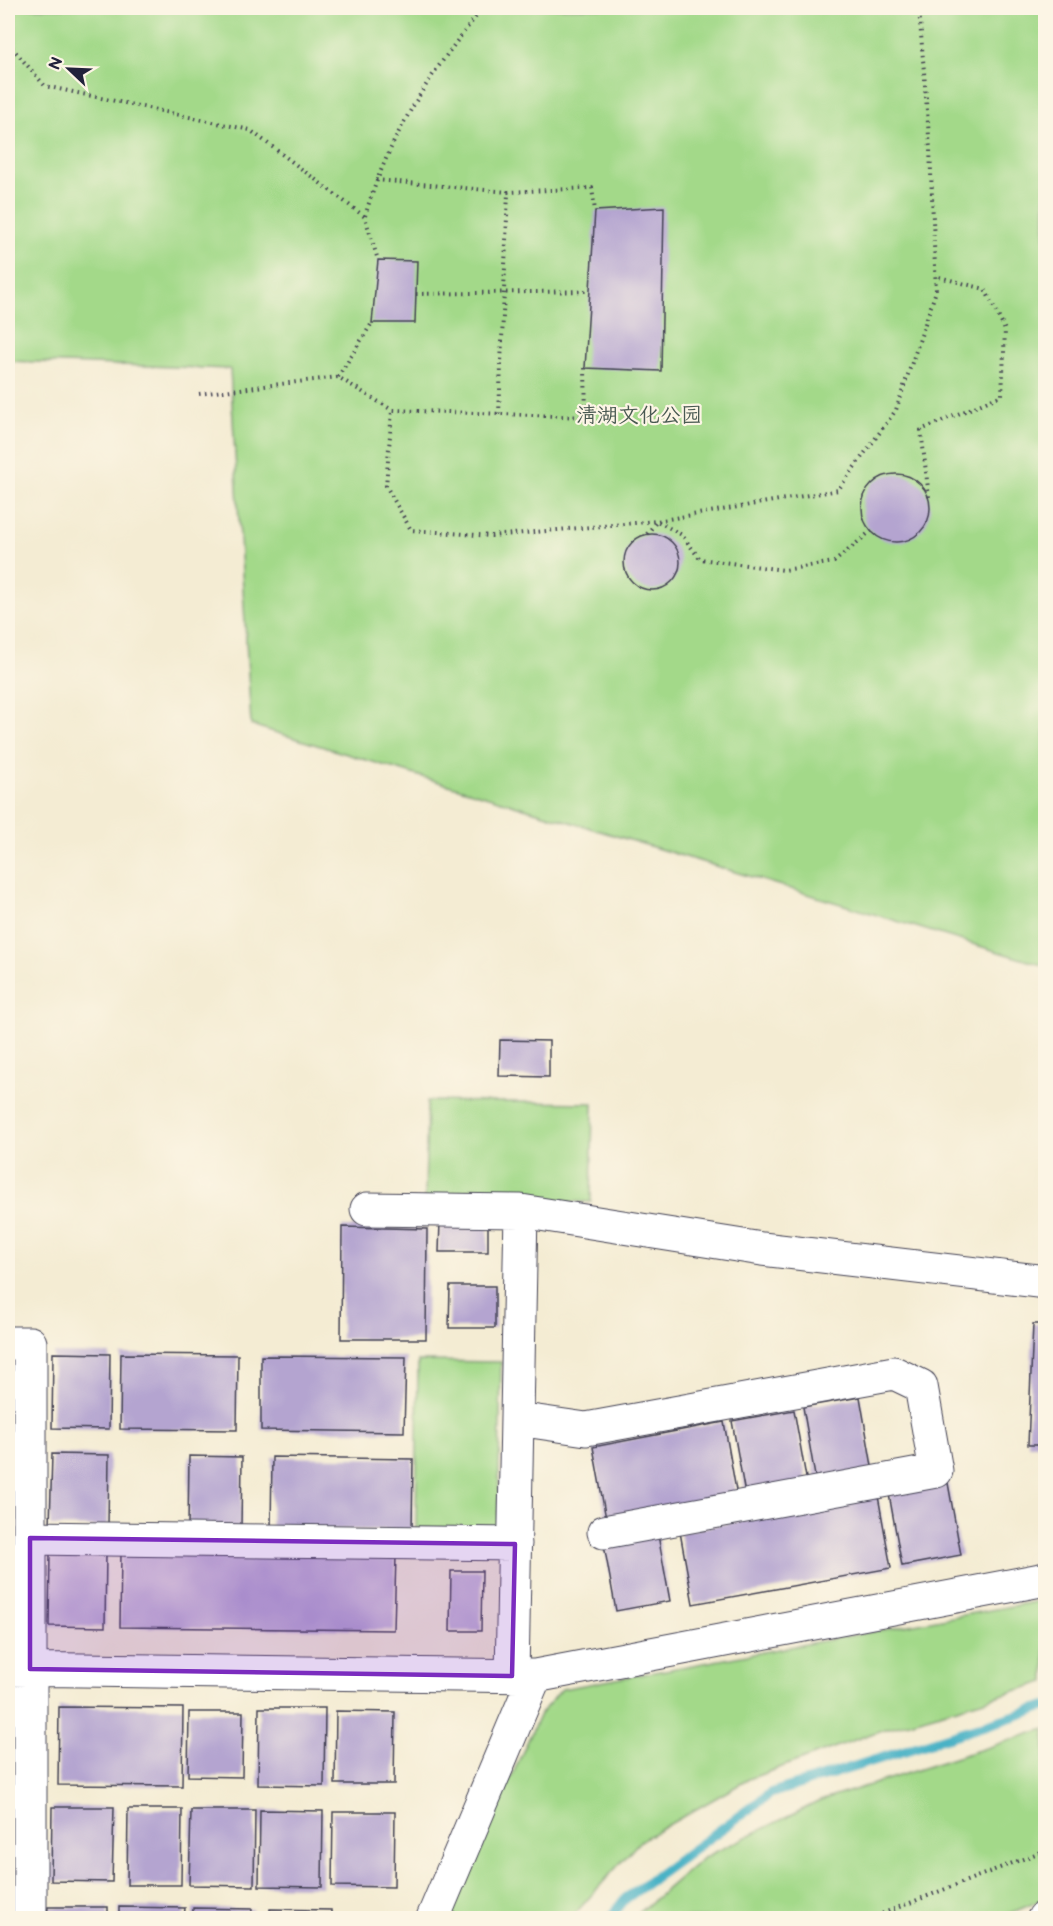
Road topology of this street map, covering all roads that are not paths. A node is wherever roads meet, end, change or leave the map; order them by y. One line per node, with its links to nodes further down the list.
1 (367, 1209): 2 (street)
2 (521, 1211): 3 (street); 5 (street)
3 (1046, 1282)
4 (8, 1343): 7 (street)
5 (517, 1419): 6 (street); 8 (street)
6 (604, 1532)
7 (30, 1539): 8 (street); 10 (street)
8 (515, 1544): 11 (street)
9 (1046, 1579): 11 (street)
10 (19, 1669): 11 (street); 12 (street)
11 (523, 1676): 13 (street)
12 (30, 1918)
13 (433, 1918)

